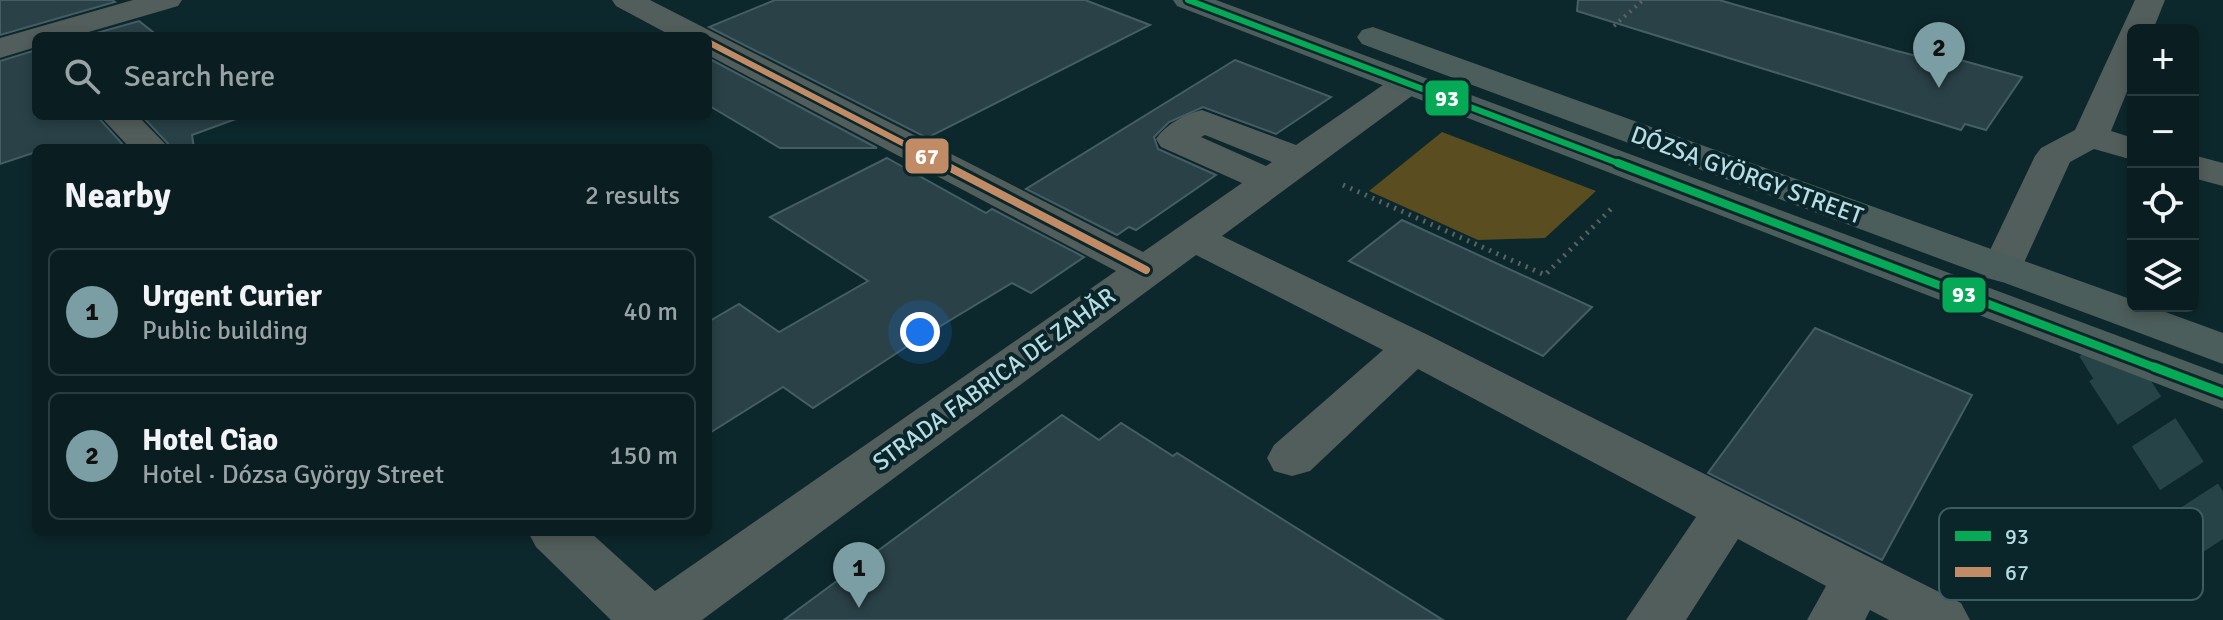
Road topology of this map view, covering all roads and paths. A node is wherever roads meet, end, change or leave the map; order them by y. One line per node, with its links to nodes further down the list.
1 (167, 0): 9 (street)
2 (627, 0): 10 (street)
3 (1188, 0): 15 (main road, DÓZSA GYÖRGY STREET)
4 (1271, 0): 25 (main road, DÓZSA GYÖRGY STREET)
5 (1643, 0): 8 (path)
6 (2150, 0): 7 (street)
7 (2140, 24)
8 (1614, 26)
9 (55, 32)
10 (688, 32)
11 (32, 38): 13 (street)
12 (712, 44): 26 (street)
13 (0, 48)
14 (2127, 53): 17 (street)
15 (1408, 83): 20 (street, STRADA FABRICA DE ZAHĂR); 29 (main road, DÓZSA GYÖRGY STREET)
16 (122, 120): 18 (street)
17 (2090, 137): 19 (street); 25 (street)
18 (147, 144)
19 (2127, 147)
20 (1309, 166): 20 (street); 23 (path); 24 (street, STRADA FABRICA DE ZAHĂR)
21 (2199, 168): 22 (street)
22 (2223, 175)
23 (1616, 203)
24 (1192, 237): 26 (street, STRADA FABRICA DE ZAHĂR); 27 (street)
25 (2002, 269): 28 (main road, DÓZSA GYÖRGY STREET)
26 (1146, 270): 35 (street, STRADA FABRICA DE ZAHĂR)
27 (1414, 347): 30 (street); 31 (street)
28 (2223, 349)
29 (2223, 393)
30 (1292, 458)
31 (1729, 510): 33 (street); 36 (street)
32 (559, 536): 34 (street)
33 (1848, 599): 37 (street)
34 (648, 620)
35 (659, 620)
36 (1655, 620)
37 (1941, 620)

